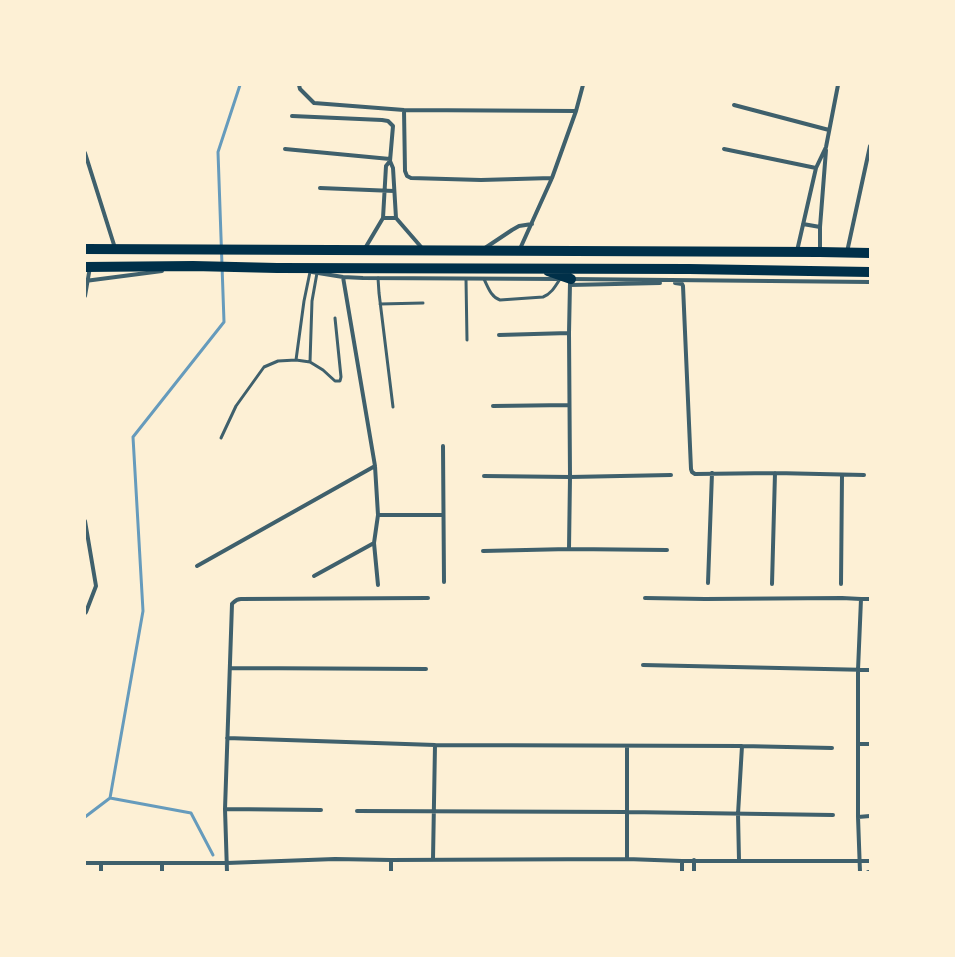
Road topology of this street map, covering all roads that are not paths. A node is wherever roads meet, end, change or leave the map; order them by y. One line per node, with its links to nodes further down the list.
1 (299, 85): 5 (street)
2 (583, 85): 6 (street)
3 (838, 85): 8 (street)
4 (734, 105): 8 (street)
5 (404, 110): 6 (street); 16 (street)
6 (576, 111): 16 (street)
7 (292, 116): 14 (street)
8 (829, 130): 10 (street)
9 (870, 146): 33 (street)
10 (826, 147): 15 (street); 24 (street)
11 (285, 149): 14 (street)
12 (724, 149): 15 (street)
13 (85, 152): 26 (street)
14 (390, 160): 18 (street); 19 (street)
15 (816, 168): 23 (street)
16 (552, 178): 22 (street)
17 (320, 188): 18 (street)
18 (385, 191): 19 (street); 20 (street)
19 (394, 191): 21 (street)
20 (384, 218): 21 (street); 27 (street)
21 (396, 218): 28 (street)
22 (532, 224): 29 (street); 30 (street)
23 (803, 224): 24 (street); 31 (street)
24 (820, 227): 32 (street)
25 (85, 249): 26 (highway)
26 (115, 249): 27 (highway)
27 (363, 250): 28 (highway)
28 (423, 250): 29 (highway)
29 (482, 250): 30 (highway)
30 (519, 251): 31 (highway)
31 (796, 252): 32 (highway)
32 (820, 252): 33 (highway)
33 (847, 252): 34 (highway)
34 (870, 253)
35 (193, 266): 36 (highway); 37 (highway); 47 (street)
36 (88, 267): 47 (street)
37 (278, 268): 38 (highway); 39 (street)
38 (541, 269): 40 (highway); 48 (highway)
39 (310, 272): 41 (street); 57 (lane)
40 (870, 272)
41 (317, 273): 42 (street); 58 (lane)
42 (343, 277): 43 (street); 64 (street)
43 (378, 278): 44 (street); 52 (lane)
44 (466, 279): 45 (street); 56 (lane)
45 (484, 279): 46 (street); 46 (lane)
46 (560, 279): 48 (street)
47 (86, 281): 50 (street)
48 (571, 282): 49 (street); 54 (street); 65 (street)
49 (870, 282)
50 (85, 296)
51 (423, 303): 52 (lane)
52 (380, 304): 61 (lane)
53 (335, 318): 58 (lane)
54 (569, 332): 55 (street); 59 (street)
55 (499, 334)
56 (468, 340)
57 (296, 360): 58 (lane); 62 (lane)
58 (310, 362)
59 (569, 405): 60 (street); 71 (street)
60 (493, 406)
61 (393, 407)
62 (221, 438)
63 (443, 446): 73 (street)
64 (374, 466): 72 (street); 79 (street)
65 (712, 473): 66 (street); 82 (street)
66 (775, 473): 67 (street); 83 (street)
67 (842, 474): 69 (street); 84 (street)
68 (671, 475): 71 (street)
69 (864, 475)
70 (484, 476): 71 (street)
71 (570, 477): 76 (street)
72 (378, 515): 73 (street); 75 (street)
73 (443, 515): 81 (street)
74 (85, 521): 90 (street)
75 (374, 543): 80 (street); 85 (street)
76 (569, 549): 77 (street); 78 (street)
77 (667, 550)
78 (483, 551)
79 (197, 566)
80 (314, 576)
81 (444, 582)
82 (708, 583)
83 (772, 584)
84 (841, 584)
85 (378, 585)
86 (428, 598): 92 (street)
87 (645, 598): 88 (street)
88 (860, 599): 89 (street); 94 (street)
89 (870, 599)
90 (85, 613)
91 (643, 665): 94 (street)
92 (230, 668): 93 (street); 96 (street)
93 (426, 669)
94 (858, 670): 95 (street); 97 (street)
95 (870, 670)
96 (227, 738): 99 (street); 103 (street)
97 (859, 744): 98 (street); 111 (street)
98 (870, 744)
99 (435, 745): 100 (street); 105 (street)
100 (627, 746): 101 (street); 107 (street)
101 (742, 746): 102 (street); 108 (street)
102 (832, 748)
103 (225, 809): 104 (street); 123 (street)
104 (321, 810)
105 (433, 810): 106 (street); 107 (street); 112 (street)
106 (357, 811)
107 (627, 812): 108 (street); 113 (street)
108 (738, 814): 109 (street); 116 (street)
109 (833, 815)
110 (870, 816): 111 (street)
111 (858, 817): 118 (street)
112 (433, 859): 113 (street); 114 (street)
113 (627, 859): 117 (street)
114 (391, 860): 123 (street); 127 (street)
115 (694, 860): 116 (street); 117 (street); 129 (street)
116 (739, 860): 118 (street)
117 (682, 861): 128 (street)
118 (859, 861): 119 (street); 130 (street)
119 (870, 861)
120 (85, 863): 121 (street)
121 (101, 863): 122 (street); 124 (street)
122 (162, 863): 123 (street); 125 (street)
123 (227, 863): 126 (street)
124 (101, 872)
125 (162, 872)
126 (227, 872)
127 (391, 872)
128 (682, 872)
129 (694, 872)
130 (860, 872)

